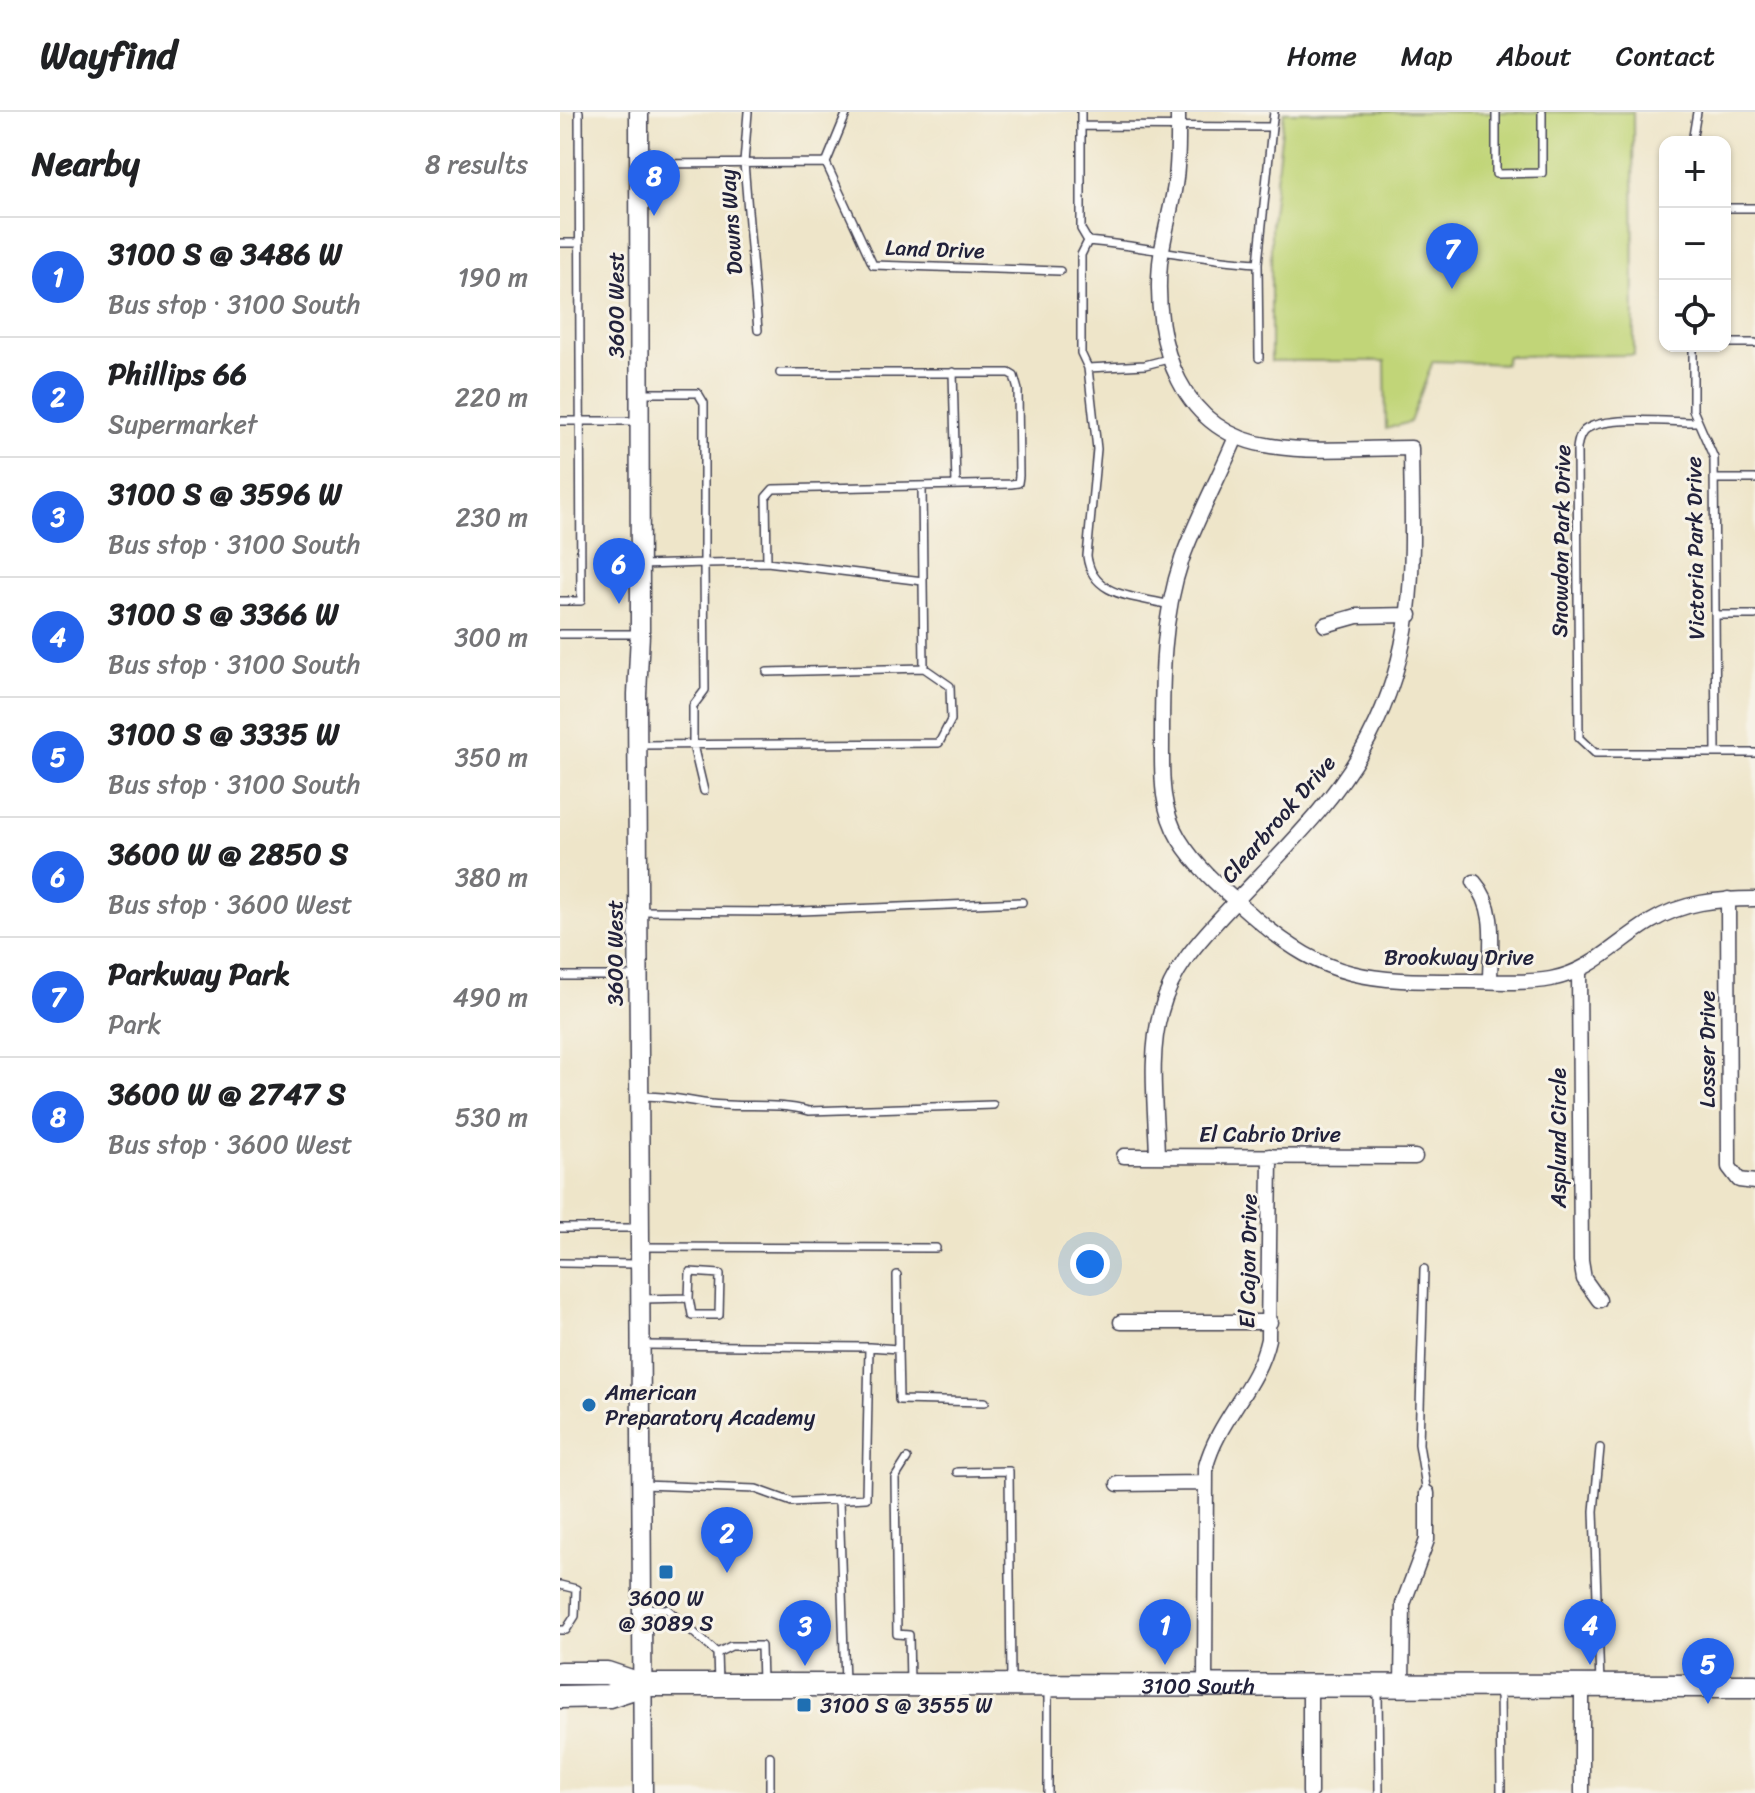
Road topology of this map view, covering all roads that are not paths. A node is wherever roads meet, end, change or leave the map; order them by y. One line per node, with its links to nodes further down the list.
1 (579, 112): 21 (lane)
2 (639, 112): 16 (street, 3600 West)
3 (748, 112): 14 (lane, Downs Way)
4 (847, 112): 15 (lane)
5 (1081, 112): 11 (lane)
6 (1274, 112): 12 (lane)
7 (1496, 112): 8 (lane)
8 (1542, 112)
9 (1697, 112): 13 (lane)
10 (1178, 118): 11 (lane); 12 (lane); 22 (street)
11 (1081, 126): 19 (lane)
12 (1272, 127): 23 (lane)
13 (1693, 136)
14 (744, 163): 15 (lane); 16 (lane); 25 (lane, Downs Way)
15 (826, 163): 24 (lane, Land Drive)
16 (639, 164): 34 (street, 3600 West)
17 (1731, 208): 18 (lane)
18 (1755, 208)
19 (1088, 241): 22 (lane); 31 (lane)
20 (560, 243): 21 (lane)
21 (580, 243): 36 (lane)
22 (1162, 252): 23 (lane); 30 (street)
23 (1258, 263): 29 (lane)
24 (1060, 271)
25 (758, 330)
26 (1731, 343): 27 (lane)
27 (1755, 343)
28 (1693, 352): 38 (lane, Victoria Park Drive)
29 (1259, 358)
30 (1168, 359): 31 (lane); 39 (street)
31 (1088, 368): 49 (lane)
32 (953, 372): 33 (lane); 42 (lane); 42 (lane)
33 (780, 373)
34 (640, 393): 37 (street, 3600 West); 45 (lane)
35 (560, 421): 36 (lane)
36 (582, 421): 37 (lane); 48 (lane)
37 (640, 421): 46 (street, 3600 West)
38 (1696, 422): 40 (lane, Victoria Park Drive); 60 (lane, Snowdon Park Drive)
39 (1236, 437): 49 (street, Brookway Drive); 50 (street, Clearbrook Drive)
40 (1714, 479): 41 (lane); 51 (lane, Victoria Park Drive)
41 (1755, 479)
42 (956, 485): 43 (lane)
43 (922, 486): 44 (lane); 47 (lane)
44 (767, 562): 45 (lane); 47 (lane)
45 (704, 563): 46 (lane); 59 (lane)
46 (640, 565): 55 (street, 3600 West)
47 (923, 581): 56 (lane)
48 (560, 601)
49 (1170, 605): 66 (street, Brookway Drive)
50 (1410, 615): 53 (street); 66 (street, Clearbrook Drive)
51 (1715, 615): 52 (lane); 60 (lane, Victoria Park Drive)
52 (1755, 615)
53 (1325, 625)
54 (560, 634): 55 (lane)
55 (640, 634): 58 (street, 3600 West)
56 (924, 668): 57 (lane); 59 (lane)
57 (767, 672)
58 (637, 745): 59 (lane); 68 (street, 3600 West)
59 (693, 745): 62 (lane)
60 (1716, 753): 61 (lane)
61 (1755, 753)
62 (704, 791)
63 (1474, 882): 72 (street)
64 (1728, 899): 65 (street, Brookway Drive); 69 (street, Brookway Drive); 79 (street, Losser Drive)
65 (1755, 899)
66 (1236, 901): 72 (street, Brookway Drive); 76 (street, Clearbrook Drive)
67 (1022, 902): 68 (lane)
68 (638, 911): 71 (street, 3600 West)
69 (1579, 971): 72 (street, Brookway Drive); 88 (street, Asplund Circle)
70 (560, 976): 71 (lane)
71 (639, 976): 73 (street, 3600 West)
72 (1490, 981)
73 (639, 1096): 74 (lane); 81 (street, 3600 West)
74 (993, 1105)
75 (1124, 1156): 76 (street, El Cabrio Drive)
76 (1157, 1156): 77 (street, El Cabrio Drive)
77 (1270, 1156): 78 (street, El Cabrio Drive); 90 (street, El Cajon Drive)
78 (1415, 1157)
79 (1755, 1182)
80 (560, 1228): 81 (lane)
81 (640, 1247): 82 (lane); 83 (lane); 87 (street, 3600 West)
82 (936, 1248)
83 (560, 1263)
84 (1424, 1269): 101 (lane)
85 (897, 1275): 93 (lane)
86 (689, 1298): 86 (lane); 87 (lane)
87 (640, 1299): 91 (street, 3600 West)
88 (1599, 1300)
89 (1121, 1322): 90 (street)
90 (1270, 1322): 98 (street, El Cajon Drive)
91 (641, 1345): 92 (lane); 100 (street, 3600 West)
92 (869, 1347): 93 (lane); 102 (lane)
93 (898, 1349): 94 (lane)
94 (985, 1402)
95 (1600, 1448): 120 (lane)
96 (907, 1459): 112 (lane)
97 (957, 1472): 113 (lane)
98 (1204, 1483): 99 (street); 115 (street, El Cajon Drive)
99 (1118, 1484)
100 (641, 1485): 102 (lane); 104 (street, 3600 West)
101 (1427, 1493): 118 (street)
102 (839, 1500): 111 (lane)
103 (560, 1585): 105 (lane)
104 (642, 1608): 106 (lane); 108 (street, 3600 West)
105 (560, 1630)
106 (717, 1653): 109 (lane); 110 (lane)
107 (560, 1673): 108 (main road, 3100 South)
108 (643, 1685): 109 (main road, 3100 South); 122 (main road, 3100 South); 124 (street, 3600 West)
109 (719, 1685): 110 (main road, 3100 South)
110 (762, 1685): 111 (main road, 3100 South)
111 (845, 1685): 112 (main road, 3100 South)
112 (911, 1685): 113 (main road, 3100 South)
113 (1011, 1685): 114 (main road, 3100 South)
114 (1048, 1686): 115 (main road, 3100 South); 126 (lane)
115 (1205, 1686): 116 (main road, 3100 South)
116 (1310, 1686): 117 (main road, 3100 South); 127 (street)
117 (1378, 1686): 118 (main road, 3100 South); 128 (lane)
118 (1402, 1686): 119 (main road, 3100 South)
119 (1500, 1686): 120 (main road, 3100 South); 129 (lane)
120 (1591, 1686): 121 (main road, 3100 South); 130 (street)
121 (1755, 1686)
122 (560, 1697)
123 (770, 1756): 125 (lane)
124 (643, 1793)
125 (770, 1793)
126 (1048, 1793)
127 (1310, 1793)
128 (1379, 1793)
129 (1501, 1793)
130 (1582, 1793)

